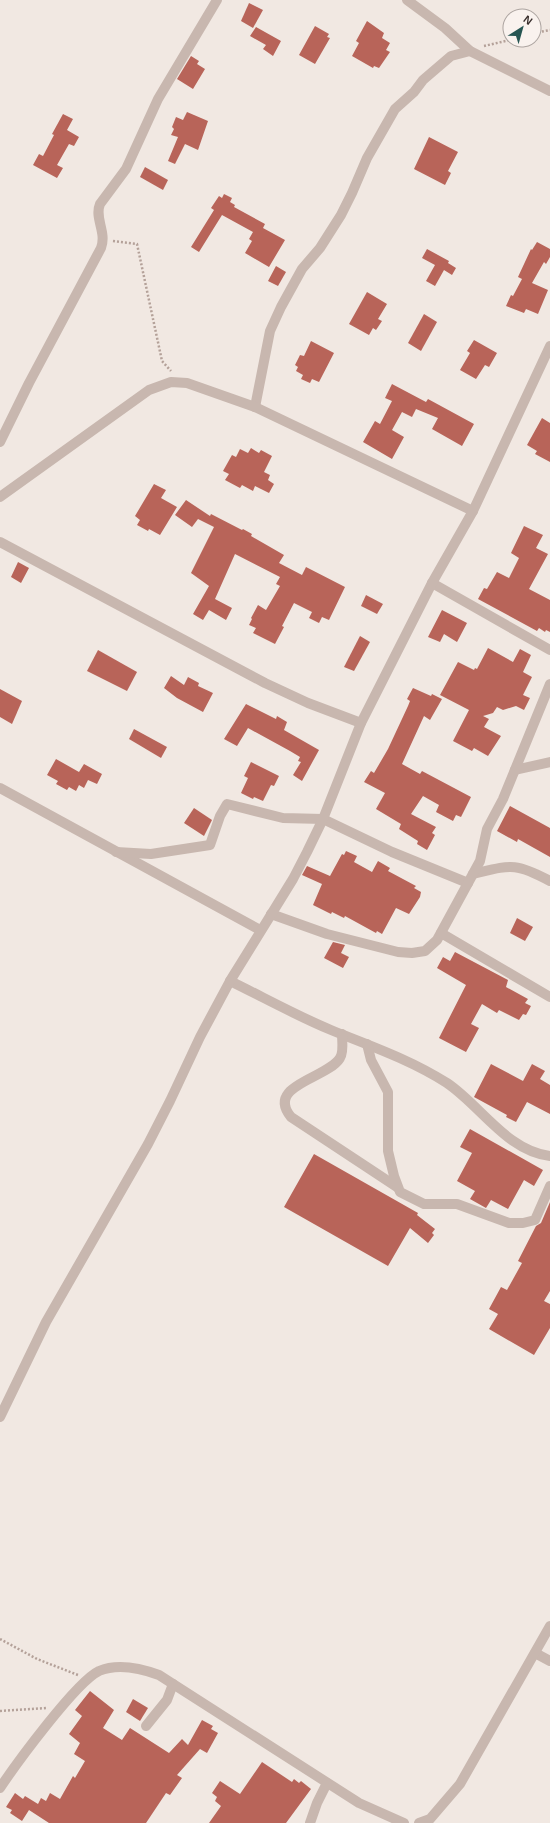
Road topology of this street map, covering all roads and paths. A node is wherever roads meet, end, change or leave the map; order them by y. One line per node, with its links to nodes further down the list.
1 (217, 0): 6 (street)
2 (408, 0): 4 (street)
3 (502, 42): 4 (path)
4 (470, 51): 5 (street); 10 (street)
5 (550, 91)
6 (103, 239): 9 (path); 11 (street)
7 (550, 346): 8 (street)
8 (546, 362): 13 (street)
9 (181, 382): 10 (street); 12 (street)
10 (255, 407): 13 (street)
11 (0, 442)
12 (0, 497)
13 (473, 511): 15 (street)
14 (0, 542): 18 (street)
15 (432, 583): 16 (street); 18 (street)
16 (550, 650)
17 (550, 684): 20 (street)
18 (361, 723): 22 (street)
19 (550, 762): 20 (street)
20 (515, 770): 24 (street)
21 (0, 788): 23 (street)
22 (323, 819): 23 (street); 24 (street); 26 (street)
23 (116, 852): 27 (street)
24 (471, 878): 25 (street); 28 (street)
25 (550, 881)
26 (271, 914): 27 (street); 28 (street)
27 (260, 930): 29 (street)
28 (441, 933): 30 (street)
29 (230, 981): 31 (street); 36 (street)
30 (550, 997)
31 (342, 1034): 32 (street); 35 (street)
32 (366, 1044): 33 (street); 35 (street)
33 (550, 1156)
34 (550, 1186): 35 (street)
35 (397, 1187)
36 (0, 1417)
37 (550, 1626): 39 (street)
38 (0, 1640): 41 (path)
39 (535, 1653): 40 (street); 48 (street)
40 (550, 1660)
41 (88, 1679): 42 (street); 43 (street)
42 (173, 1684): 45 (street); 46 (street)
43 (61, 1709): 44 (path); 47 (street)
44 (0, 1711)
45 (146, 1726)
46 (328, 1783): 49 (street); 50 (street)
47 (0, 1788)
48 (430, 1821): 51 (street)
49 (310, 1823)
50 (404, 1823)
51 (419, 1823)

